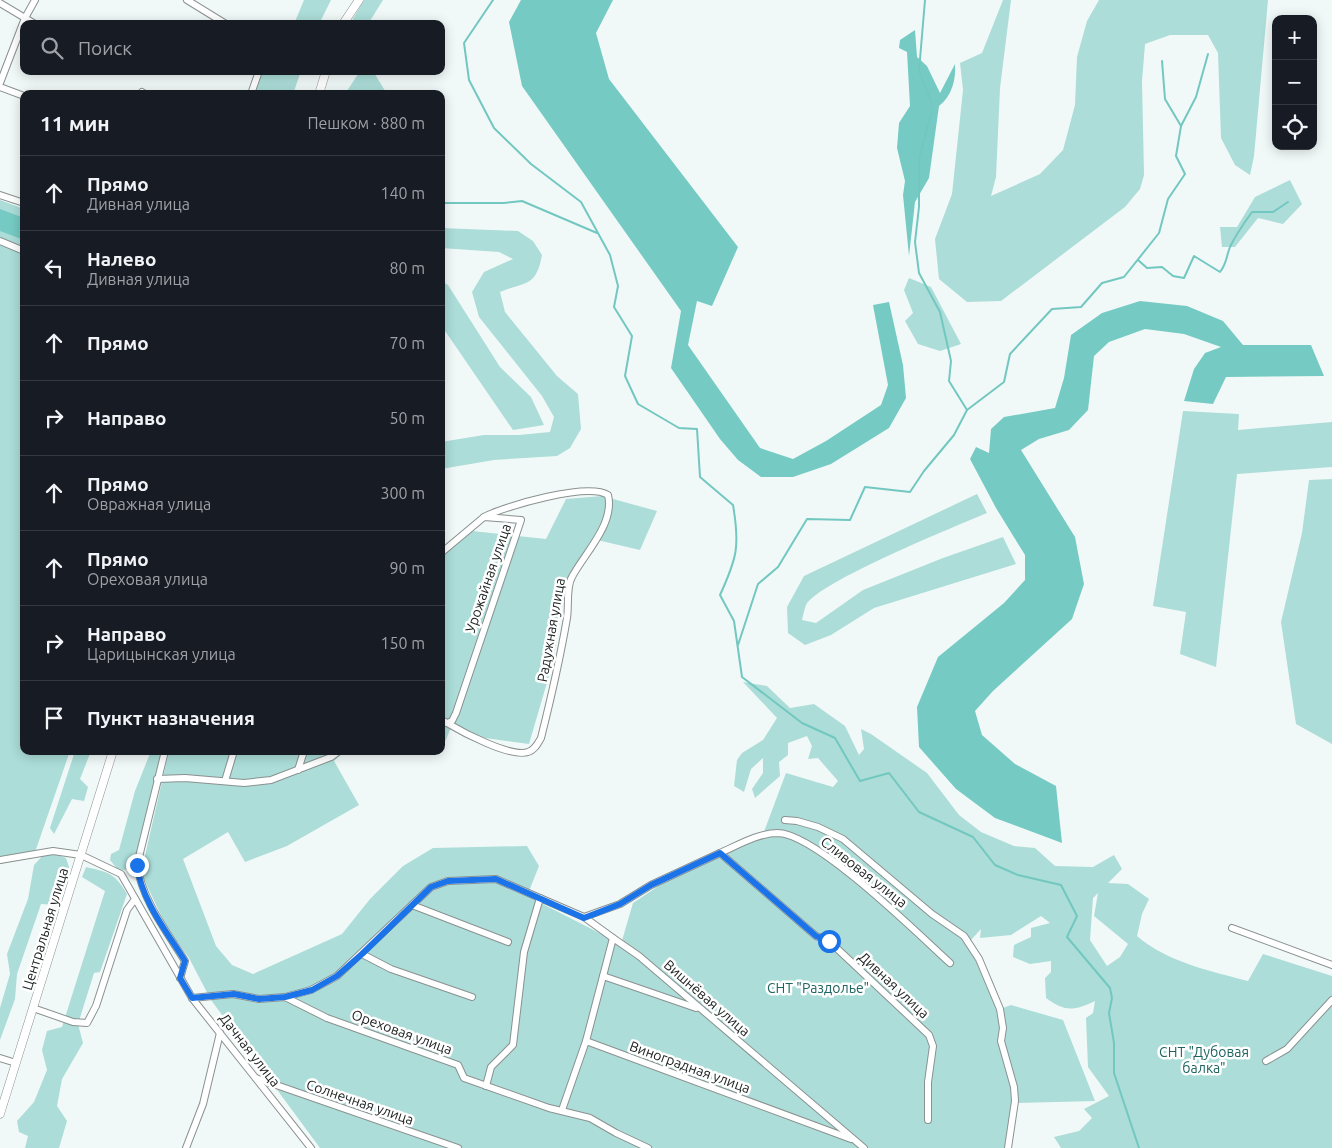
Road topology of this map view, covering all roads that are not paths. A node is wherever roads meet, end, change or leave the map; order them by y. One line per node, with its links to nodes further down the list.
1 (34, 0): 5 (street)
2 (187, 0): 7 (street)
3 (359, 0): 8 (street)
4 (0, 3): 5 (street)
5 (25, 18): 6 (street)
6 (28, 20)
7 (220, 20)
8 (346, 20)
9 (20, 31): 12 (street)
10 (258, 75): 14 (street)
11 (325, 75): 15 (street)
12 (0, 83)
13 (0, 87): 16 (street)
14 (252, 90)
15 (320, 90)
16 (20, 94)
17 (0, 195): 18 (street)
18 (20, 202)
19 (0, 241): 20 (street)
20 (20, 249)
21 (484, 517): 22 (street, Урожайная улица); 23 (street, Радужная улица); 24 (street, Урожайная улица)
22 (445, 550)
23 (445, 722)
24 (445, 722)
25 (113, 755): 35 (street, Центральная улица)
26 (164, 755): 31 (street)
27 (233, 755): 32 (street)
28 (303, 755): 30 (street)
29 (334, 755): 30 (street)
30 (298, 770): 32 (street)
31 (157, 779): 32 (street); 48 (street)
32 (225, 782)
33 (785, 820): 71 (street)
34 (720, 853): 40 (street); 45 (street, Сливовая улица); 64 (street, Дивная улица)
35 (81, 854): 36 (street); 38 (street, Дачная улица); 53 (street, Центральная улица)
36 (0, 860)
37 (540, 898): 39 (street, Вишнёвая улица); 40 (street, Вишнёвая улица); 61 (street)
38 (135, 899): 48 (street, Дачная улица); 53 (street)
39 (412, 905): 43 (street); 44 (street, Вишнёвая улица)
40 (584, 918): 42 (street, Вишнёвая улица)
41 (1232, 928): 46 (street)
42 (613, 938): 47 (street); 54 (street, Вишнёвая улица)
43 (508, 942)
44 (362, 954): 49 (street, Вишнёвая улица); 50 (street)
45 (950, 963)
46 (1332, 965)
47 (603, 976): 54 (street); 56 (street)
48 (180, 978): 51 (street, Дачная улица)
49 (285, 997): 51 (street); 61 (street, Ореховая улица)
50 (472, 997)
51 (192, 998): 55 (street, Дачная улица)
52 (1332, 1000): 58 (street)
53 (33, 1008): 59 (street, Центральная улица)
54 (700, 1009): 65 (street, Вишнёвая улица)
55 (220, 1033): 60 (street, Дачная улица); 66 (street)
56 (586, 1041): 62 (street); 65 (street, Виноградная улица)
57 (0, 1058): 59 (street)
58 (1266, 1061)
59 (16, 1063): 63 (street, Центральная улица)
60 (255, 1077): 67 (street, Дачная улица); 68 (street, Солнечная улица)
61 (486, 1086): 62 (street, Ореховая улица)
62 (562, 1110): 69 (street, Ореховая улица)
63 (0, 1114)
64 (928, 1120)
65 (854, 1140): 70 (street, Вишнёвая улица)
66 (186, 1148)
67 (311, 1148)
68 (458, 1148)
69 (648, 1148)
70 (864, 1148)
71 (1008, 1148)

